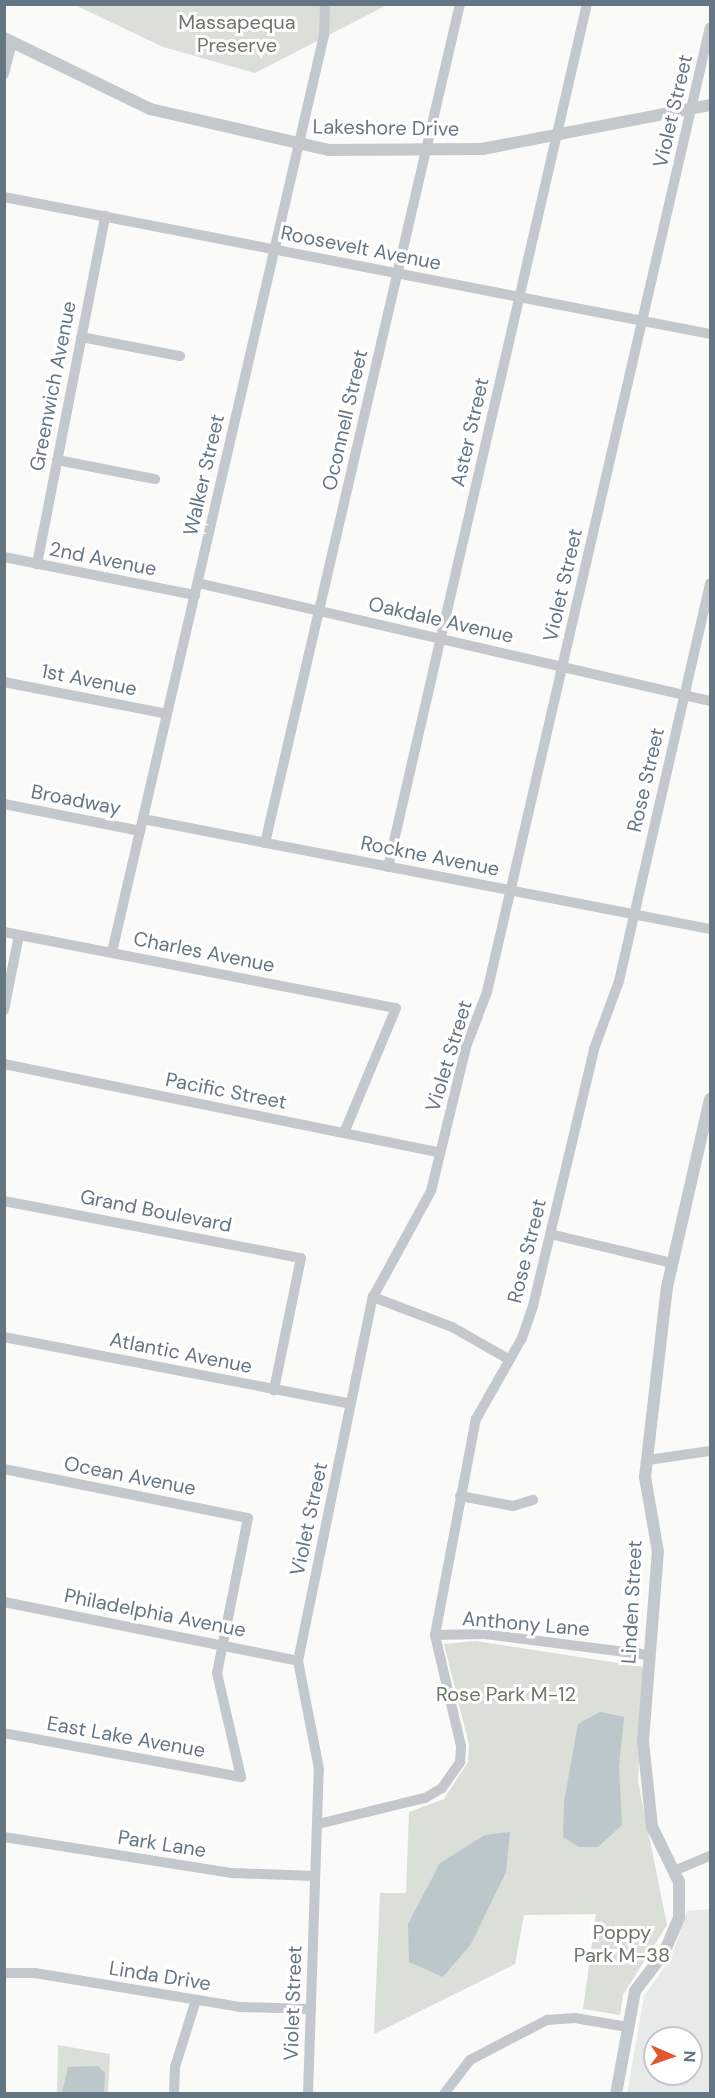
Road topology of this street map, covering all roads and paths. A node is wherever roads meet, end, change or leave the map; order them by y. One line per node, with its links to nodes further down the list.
1 (325, 4): 10 (street, Walker Street)
2 (460, 4): 11 (street, Oconnell Street)
3 (587, 4): 9 (street, Aster Street)
4 (711, 27): 8 (street, Violet Street)
5 (8, 40): 6 (street); 10 (street, Lakeshore Drive)
6 (4, 74)
7 (711, 105): 8 (street, Lakeshore Drive)
8 (692, 109): 9 (street, Lakeshore Drive); 17 (street, Violet Street)
9 (557, 134): 11 (street, Lakeshore Drive); 16 (street, Aster Street)
10 (299, 145): 11 (street, Lakeshore Drive); 14 (street, Walker Street)
11 (426, 150): 15 (street, Oconnell Street)
12 (4, 196): 13 (street, Roosevelt Avenue)
13 (105, 216): 14 (street, Roosevelt Avenue); 19 (street, Greenwich Avenue)
14 (274, 249): 15 (street, Roosevelt Avenue); 25 (street, Walker Street)
15 (398, 273): 16 (street, Roosevelt Avenue); 28 (street, Oconnell Street)
16 (519, 297): 17 (street, Roosevelt Avenue); 29 (street, Aster Street)
17 (643, 321): 18 (street, Roosevelt Avenue); 30 (street, Violet Street)
18 (711, 334)
19 (81, 337): 20 (street); 21 (street, Greenwich Avenue)
20 (180, 356)
21 (57, 460): 22 (street); 24 (street, Greenwich Avenue)
22 (155, 478)
23 (4, 557): 24 (street, 2nd Avenue)
24 (37, 564): 27 (street, 2nd Avenue)
25 (198, 583): 27 (street, Walker Street); 28 (street, Oakdale Avenue)
26 (711, 583): 32 (street, Rose Street)
27 (195, 595): 34 (street, Walker Street)
28 (319, 610): 29 (street, Oakdale Avenue); 38 (street, Oconnell Street)
29 (441, 639): 30 (street, Oakdale Avenue); 39 (street, Aster Street)
30 (563, 667): 32 (street, Oakdale Avenue); 40 (street, Violet Street)
31 (4, 682): 34 (street, 1st Avenue)
32 (685, 695): 33 (street, Oakdale Avenue); 41 (street, Rose Street)
33 (711, 701)
34 (167, 714): 36 (street, Walker Street)
35 (4, 804): 37 (street, Broadway)
36 (143, 819): 37 (street, Walker Street); 38 (street, Rockne Avenue)
37 (140, 831): 45 (street, Walker Street)
38 (266, 843): 39 (street, Rockne Avenue)
39 (388, 867): 40 (street, Rockne Avenue)
40 (511, 890): 41 (street, Rockne Avenue); 50 (street, Violet Street)
41 (634, 914): 42 (street, Rockne Avenue); 52 (street, Rose Street)
42 (711, 929)
43 (4, 932): 44 (street, Charles Avenue)
44 (19, 935): 45 (street, Charles Avenue); 46 (street)
45 (112, 952): 49 (street, Charles Avenue)
46 (4, 1010)
47 (4, 1064): 49 (street, Pacific Street)
48 (711, 1099): 53 (street, Linden Street)
49 (344, 1133): 50 (street, Pacific Street)
50 (440, 1153): 54 (street, Violet Street)
51 (4, 1201): 57 (street, Grand Boulevard)
52 (550, 1234): 53 (street); 56 (street, Rose Street)
53 (672, 1263): 60 (street, Linden Street)
54 (373, 1297): 56 (street); 58 (street, Violet Street)
55 (4, 1337): 57 (street, Atlantic Avenue)
56 (508, 1359): 62 (street, Rose Street)
57 (274, 1389): 58 (street, Atlantic Avenue)
58 (351, 1404): 68 (street, Violet Street)
59 (711, 1451): 60 (street)
60 (648, 1460): 67 (street, Linden Street)
61 (4, 1469): 66 (street, Ocean Avenue)
62 (460, 1496): 63 (street); 65 (street, Rose Street)
63 (533, 1500)
64 (4, 1602): 66 (street, Philadelphia Avenue)
65 (435, 1635): 67 (street, Anthony Lane); 70 (street, Rose Street)
66 (223, 1645): 68 (street, Philadelphia Avenue); 69 (street, East Lake Avenue)
67 (649, 1655): 73 (street, Linden Street)
68 (298, 1661): 70 (street, Violet Street)
69 (4, 1733)
70 (318, 1824): 74 (street, Violet Street)
71 (4, 1837): 74 (street, Park Lane)
72 (711, 1856): 73 (street)
73 (674, 1871): 78 (street, Linden Street)
74 (315, 1876): 77 (street, Violet Street)
75 (4, 1973): 76 (street, Linda Drive)
76 (196, 2000): 77 (street, Linda Drive); 79 (street)
77 (311, 2009): 80 (street, Violet Street)
78 (627, 2026): 81 (street); 82 (street, Linden Street)
79 (174, 2094)
80 (308, 2094)
81 (444, 2094)
82 (616, 2094)

